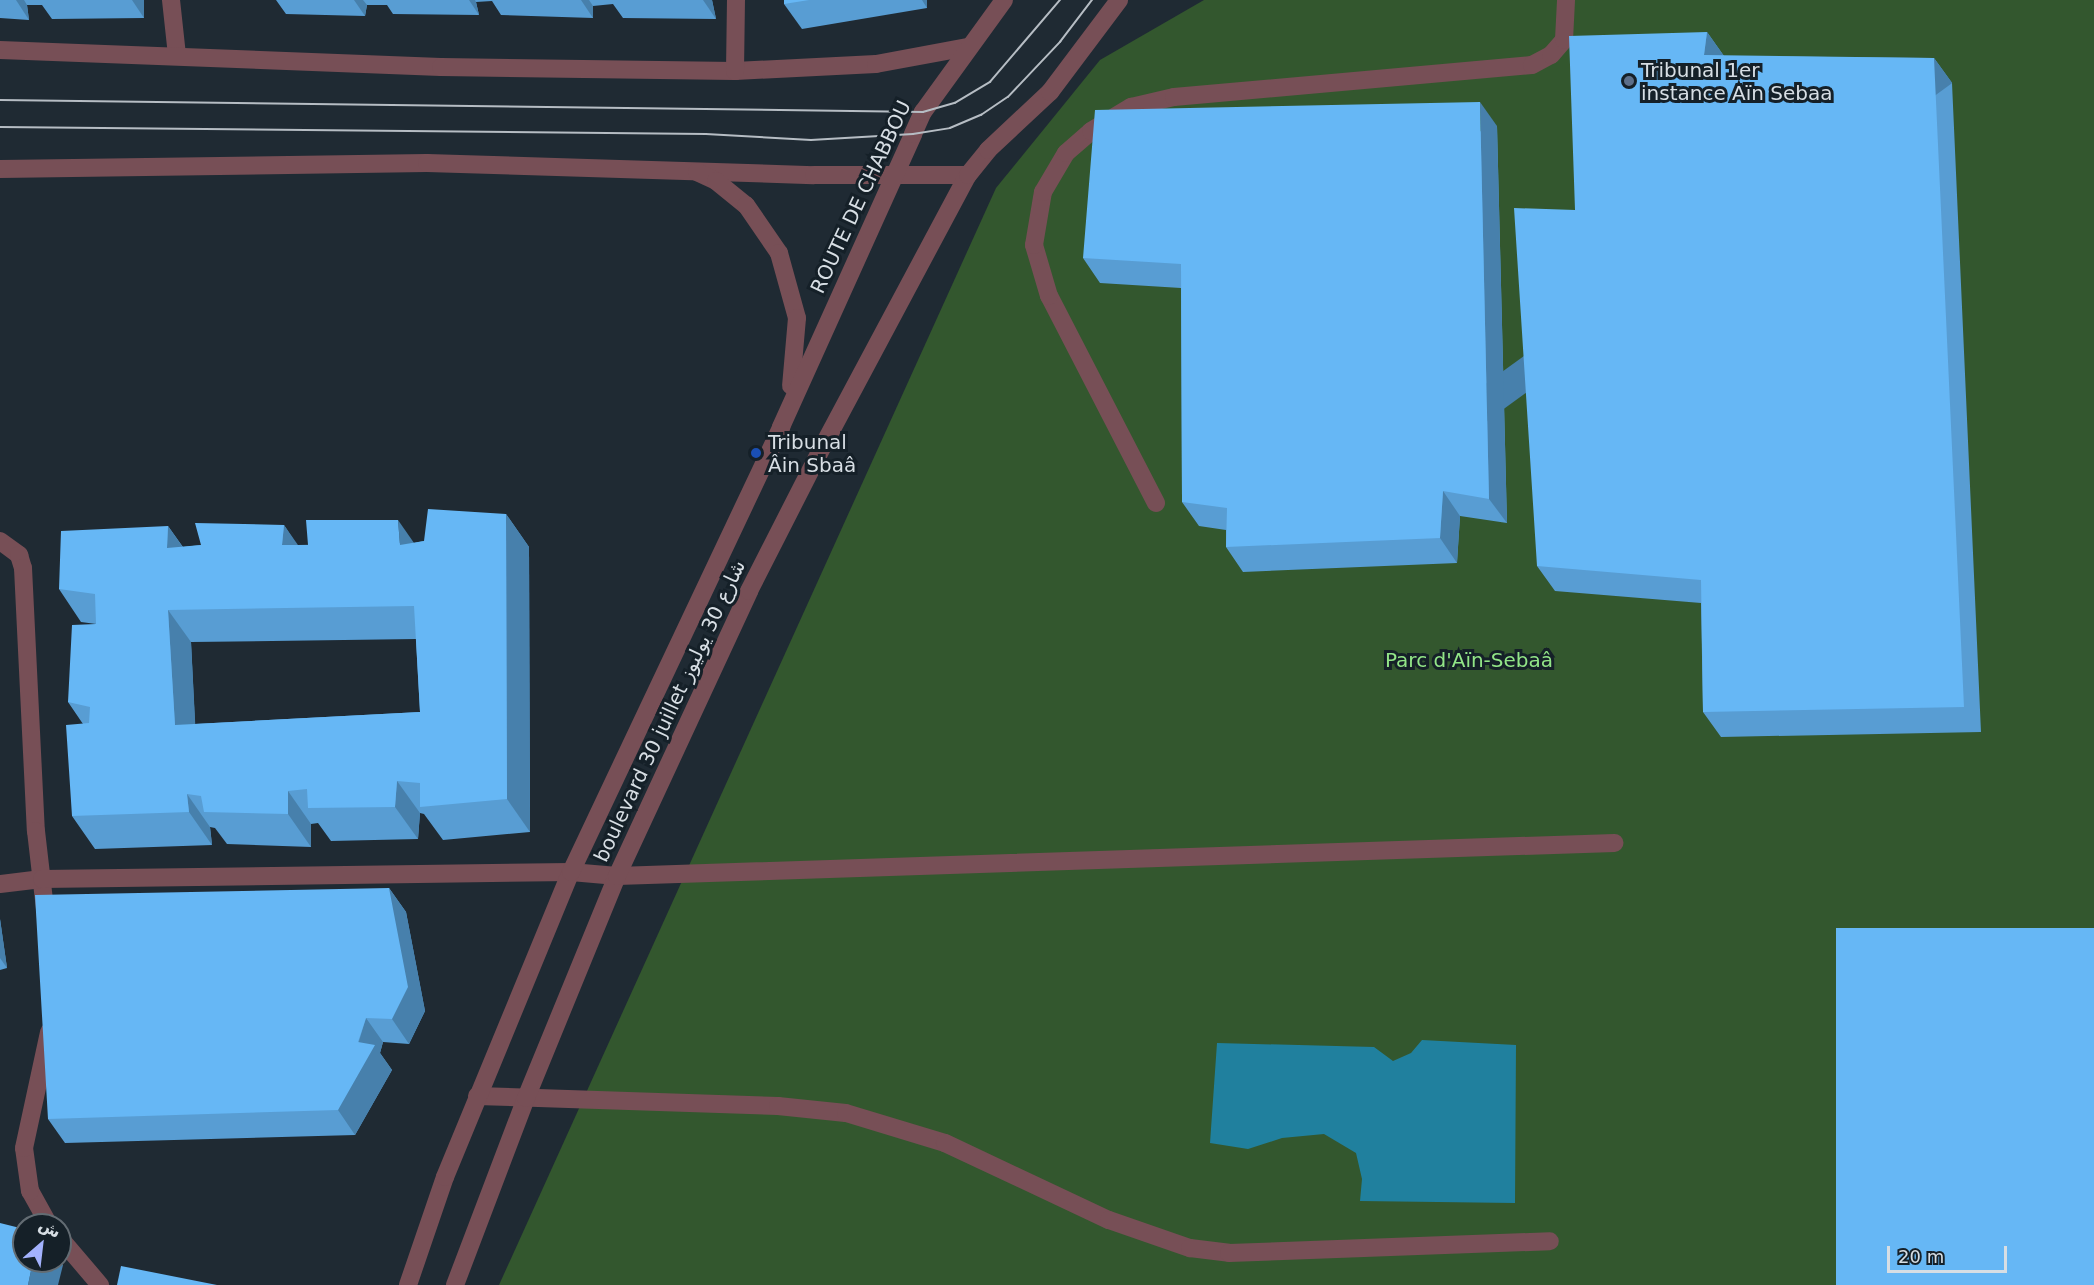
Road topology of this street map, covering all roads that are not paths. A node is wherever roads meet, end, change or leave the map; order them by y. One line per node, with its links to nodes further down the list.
1 (171, 0): 8 (street)
2 (736, 0): 9 (street)
3 (1004, 0): 6 (street, ROUTE DE CHABBOU)
4 (1119, 0): 12 (street)
5 (1566, 0): 15 (street)
6 (968, 47): 9 (street); 13 (street, ROUTE DE CHABBOU)
7 (0, 50): 8 (street)
8 (177, 55): 9 (street)
9 (735, 71)
10 (0, 169): 11 (street)
11 (690, 169): 13 (street); 14 (street)
12 (968, 175): 13 (street); 19 (street, boulevard 30 juillet شارع 30 يوليوز)
13 (894, 176): 14 (street, ROUTE DE CHABBOU)
14 (781, 427): 18 (street, boulevard 30 juillet شارع 30 يوليوز)
15 (1156, 503)
16 (0, 541): 20 (street)
17 (1614, 843): 19 (street)
18 (571, 872): 19 (street); 20 (street); 24 (street, boulevard 30 juillet شارع 30 يوليوز)
19 (617, 876): 25 (street, boulevard 30 juillet شارع 30 يوليوز)
20 (42, 879): 21 (street); 22 (street)
21 (0, 884)
22 (48, 939)
23 (52, 1012): 26 (street)
24 (477, 1096): 25 (street); 30 (street, boulevard 30 juillet شارع 30 يوليوز)
25 (526, 1098): 27 (street); 31 (street, boulevard 30 juillet شارع 30 يوليوز)
26 (42, 1213)
27 (1550, 1241)
28 (72, 1252): 29 (street)
29 (100, 1285)
30 (408, 1285)
31 (455, 1285)

